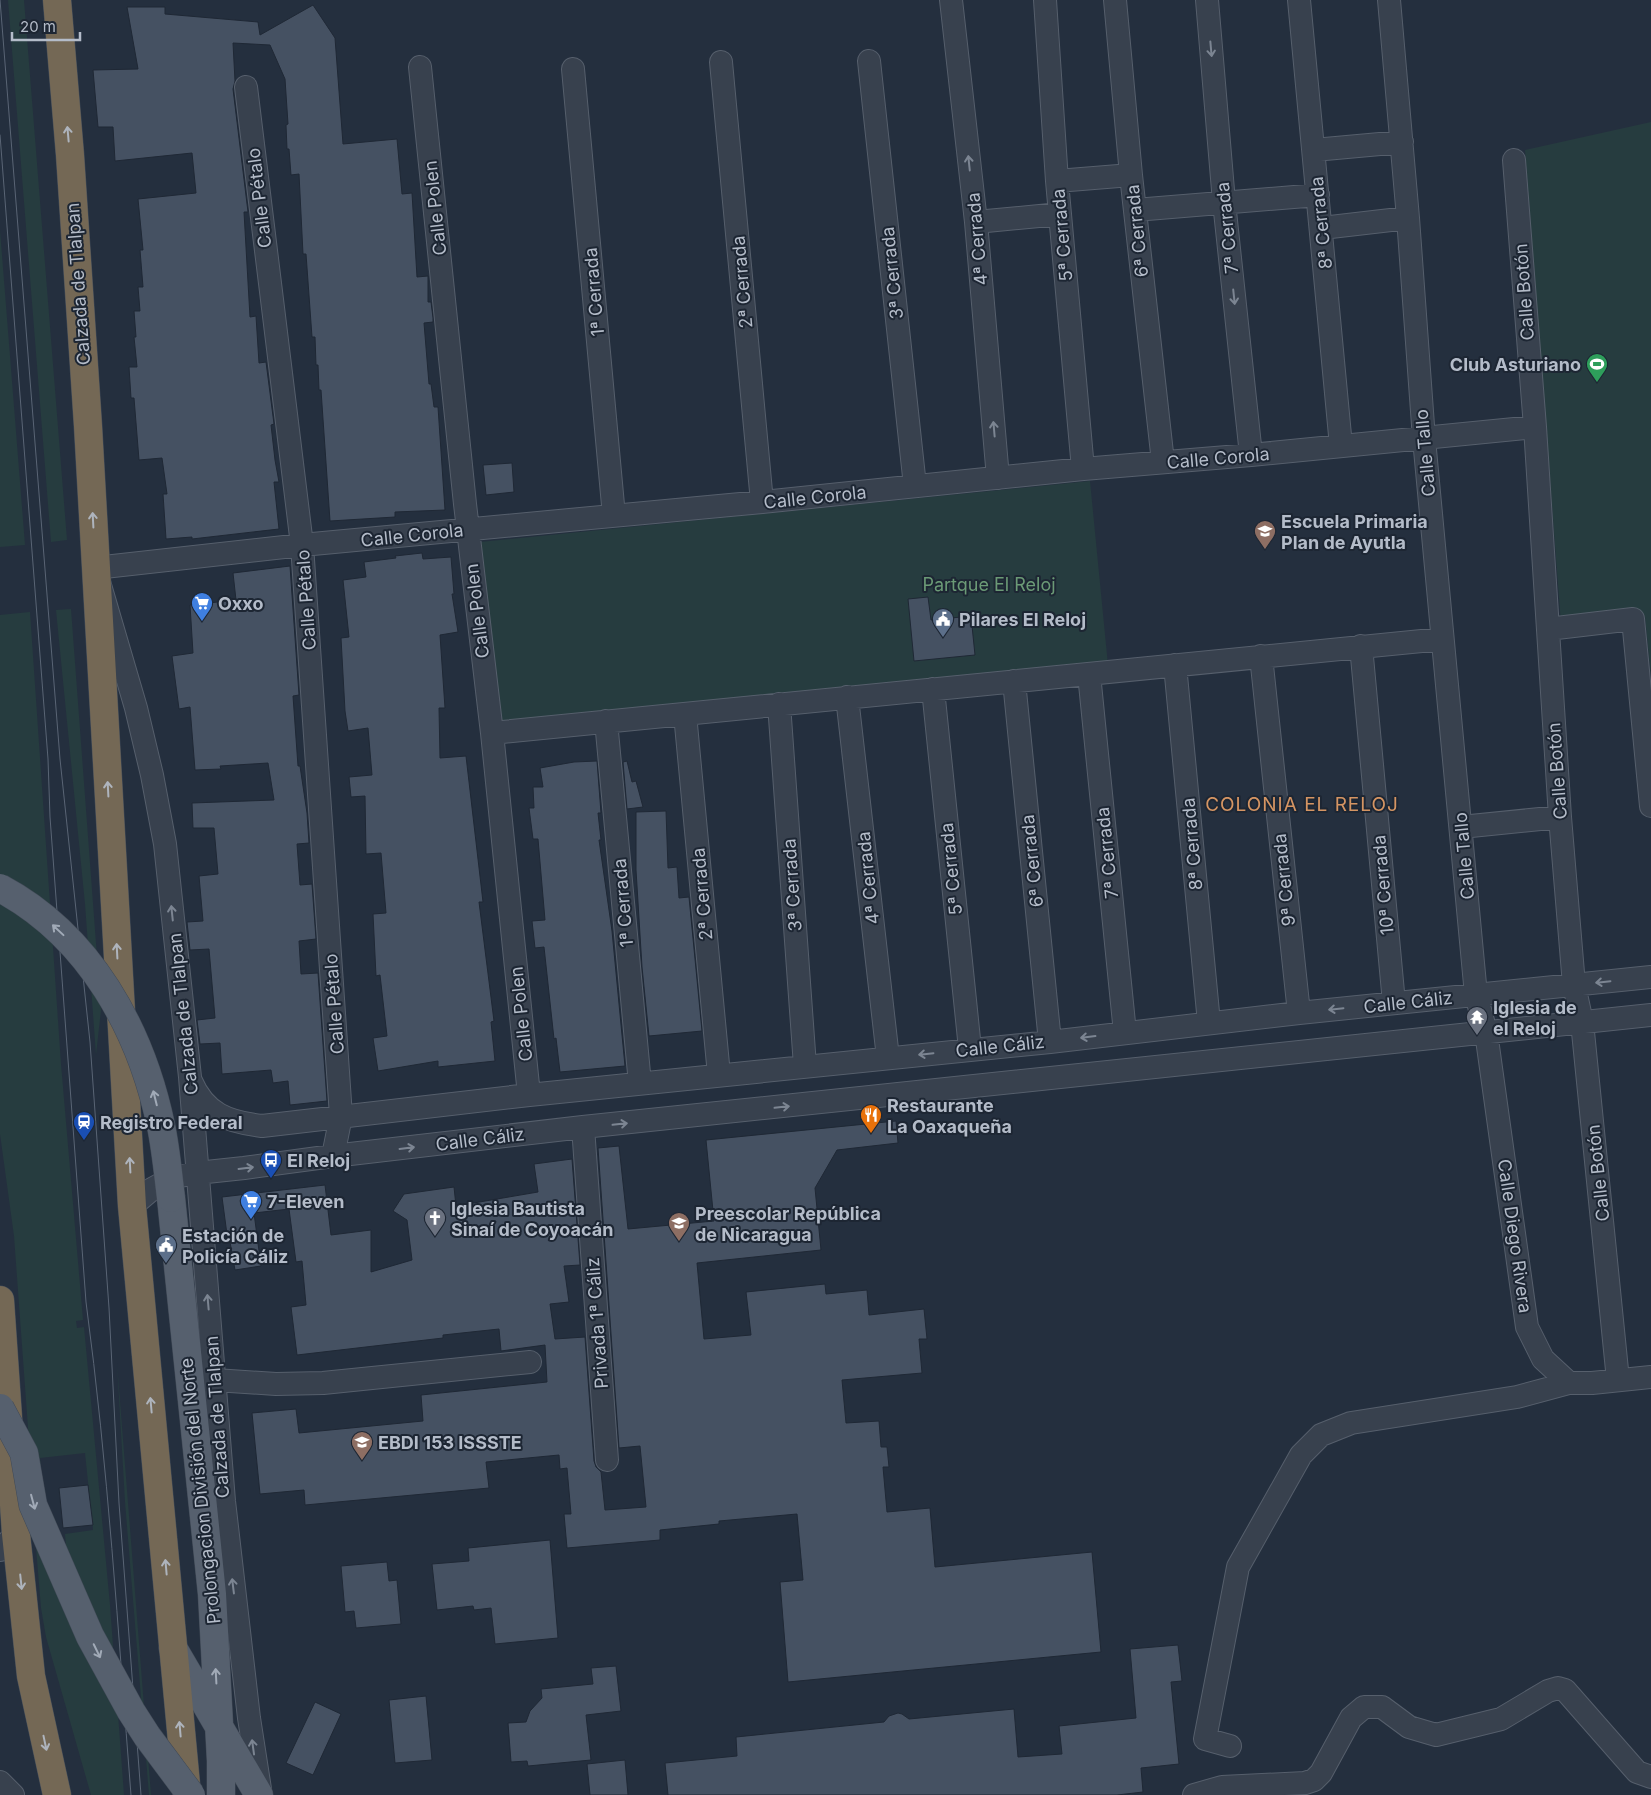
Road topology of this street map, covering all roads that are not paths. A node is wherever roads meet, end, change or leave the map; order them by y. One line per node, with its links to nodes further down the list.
1 (57, 0): 37 (highway, Calzada de Tlalpan, one-way to 1)
2 (951, 0): 23 (street, 4ª Cerrada, one-way to 2)
3 (1045, 0): 17 (street, 5ª Cerrada)
4 (1114, 0): 16 (street, 6ª Cerrada)
5 (1207, 0): 19 (street, 7ª Cerrada, one-way to 19)
6 (1299, 0): 14 (street, 8ª Cerrada)
7 (1389, 0): 13 (street, Calle Tallo)
8 (869, 61): 32 (street, 3ª Cerrada)
9 (721, 62): 33 (street, 2ª Cerrada)
10 (420, 67): 35 (street, Calle Polen)
11 (574, 69): 34 (street, 1ª Cerrada)
12 (246, 87): 36 (street, Calle Pétalo)
13 (1402, 142): 14 (street); 22 (street, Calle Tallo)
14 (1314, 150): 18 (street, 8ª Cerrada)
15 (1514, 160): 25 (street, Calle Botón)
16 (1131, 175): 17 (street); 20 (street, 6ª Cerrada)
17 (1057, 181): 21 (street, 5ª Cerrada)
18 (1318, 195): 19 (street); 24 (street, 8ª Cerrada)
19 (1224, 202): 20 (street); 28 (street, 7ª Cerrada, one-way to 28)
20 (1135, 210): 29 (street, 6ª Cerrada)
21 (1060, 214): 23 (street); 30 (street, 5ª Cerrada)
22 (1408, 218): 24 (street); 26 (street, Calle Tallo)
23 (976, 222): 31 (street, 4ª Cerrada, one-way to 23)
24 (1322, 228): 27 (street, 8ª Cerrada)
25 (1535, 427): 26 (street, Calle Corola); 38 (street, Calle Botón)
26 (1424, 439): 27 (street, Calle Corola); 39 (street, Calle Tallo)
27 (1341, 446): 28 (street, Calle Corola)
28 (1252, 455): 29 (street, Calle Corola)
29 (1163, 462): 30 (street, Calle Corola)
30 (1083, 469): 31 (street, Calle Corola)
31 (998, 478): 32 (street, Calle Corola)
32 (915, 486): 33 (street, Calle Corola)
33 (762, 502): 34 (street, Calle Corola)
34 (614, 516): 35 (street, Calle Corola)
35 (468, 529): 36 (street, Calle Corola); 50 (street, Calle Polen)
36 (302, 546): 37 (street, Calle Corola); 77 (street, Calle Pétalo)
37 (95, 568): 73 (street, Calzada de Tlalpan, one-way to 37); 82 (highway, Calzada de Tlalpan, one-way to 37)
38 (1548, 628): 51 (street); 52 (street, Calle Botón)
39 (1442, 639): 40 (street); 53 (street, Calle Tallo)
40 (1361, 646): 41 (street); 58 (street, 10ª Cerrada)
41 (1261, 656): 42 (street); 59 (street, 9ª Cerrada)
42 (1175, 665): 43 (street); 62 (street, 8ª Cerrada)
43 (1089, 674): 44 (street); 65 (street, 7ª Cerrada)
44 (1014, 681): 45 (street); 66 (street, 6ª Cerrada)
45 (933, 689): 46 (street); 67 (street, 5ª Cerrada)
46 (848, 697): 47 (street); 68 (street, 4ª Cerrada)
47 (779, 704): 48 (street); 70 (street, 3ª Cerrada)
48 (685, 714): 49 (street); 72 (street, 2ª Cerrada)
49 (606, 722): 50 (street); 74 (street, 1ª Cerrada)
50 (492, 733): 75 (street, Calle Polen)
51 (1651, 806)
52 (1560, 817): 53 (street); 56 (street, Calle Botón)
53 (1461, 827): 57 (street, Calle Tallo)
54 (0, 888): 94 (main road, Prolongacion División del Norte, one-way to 54, bridge)
55 (1651, 976): 56 (street, Calle Cáliz, one-way to 56)
56 (1574, 985): 57 (street, Calle Cáliz); 61 (street, Calle Botón)
57 (1476, 995): 58 (street, Calle Cáliz); 64 (street, Calle Diego Rivera)
58 (1394, 1003): 59 (street, Calle Cáliz, one-way to 59)
59 (1299, 1013): 62 (street, Calle Cáliz)
60 (1651, 1015): 61 (street, Calle Cáliz)
61 (1582, 1022): 64 (street, Calle Cáliz); 87 (street, Calle Botón)
62 (1209, 1023): 63 (street, Calle Cáliz)
63 (1166, 1028): 65 (street, Calle Cáliz); 71 (street)
64 (1486, 1032): 71 (street, Calle Cáliz); 88 (street, Calle Diego Rivera)
65 (1125, 1033): 66 (street, Calle Cáliz, one-way to 66)
66 (1050, 1042): 67 (street, Calle Cáliz)
67 (970, 1050): 68 (street, Calle Cáliz, one-way to 68)
68 (888, 1058): 69 (street, Calle Cáliz)
69 (834, 1063): 70 (street, Calle Cáliz); 76 (street)
70 (804, 1066): 72 (street, Calle Cáliz)
71 (1169, 1066): 76 (street, Calle Cáliz)
72 (719, 1075): 74 (street, Calle Cáliz)
73 (190, 1077): 77 (street, Calle Cáliz); 81 (street, Calzada de Tlalpan)
74 (648, 1083): 75 (street, Calle Cáliz); 78 (street, 1ª Cerrada)
75 (529, 1095): 77 (street, Calle Cáliz)
76 (838, 1101): 78 (street, Calle Cáliz, one-way to 76)
77 (342, 1116): 80 (street, Calle Pétalo)
78 (659, 1120): 79 (street, Calle Cáliz, one-way to 78)
79 (583, 1127): 80 (street, Calle Cáliz, one-way to 79); 90 (street, Privada 1ª Cáliz)
80 (333, 1156): 81 (street, Calle Cáliz, one-way to 80)
81 (197, 1173): 82 (street, Calle Cáliz); 86 (street, Calzada de Tlalpan, one-way to 81)
82 (132, 1206): 93 (highway, Calzada de Tlalpan, one-way to 82)
83 (0, 1300): 92 (highway)
84 (530, 1362): 86 (street)
85 (1651, 1377): 87 (street)
86 (215, 1380): 103 (street, Calzada de Tlalpan, one-way to 86)
87 (1618, 1380): 88 (street)
88 (1568, 1383): 95 (street)
89 (0, 1408): 101 (main road, one-way to 101, bridge)
90 (608, 1460)
91 (0, 1484): 92 (main road)
92 (8, 1542): 99 (highway, one-way to 99)
93 (173, 1648): 94 (main road); 100 (highway, Calzada de Tlalpan, one-way to 93)
94 (218, 1725): 102 (main road, Prolongacion División del Norte); 103 (main road)
95 (1230, 1746)
96 (1651, 1777): 104 (street)
97 (0, 1782): 98 (street)
98 (13, 1795)
99 (57, 1795)
100 (187, 1795)
101 (191, 1795)
102 (221, 1795)
103 (260, 1795)
104 (1194, 1795)

